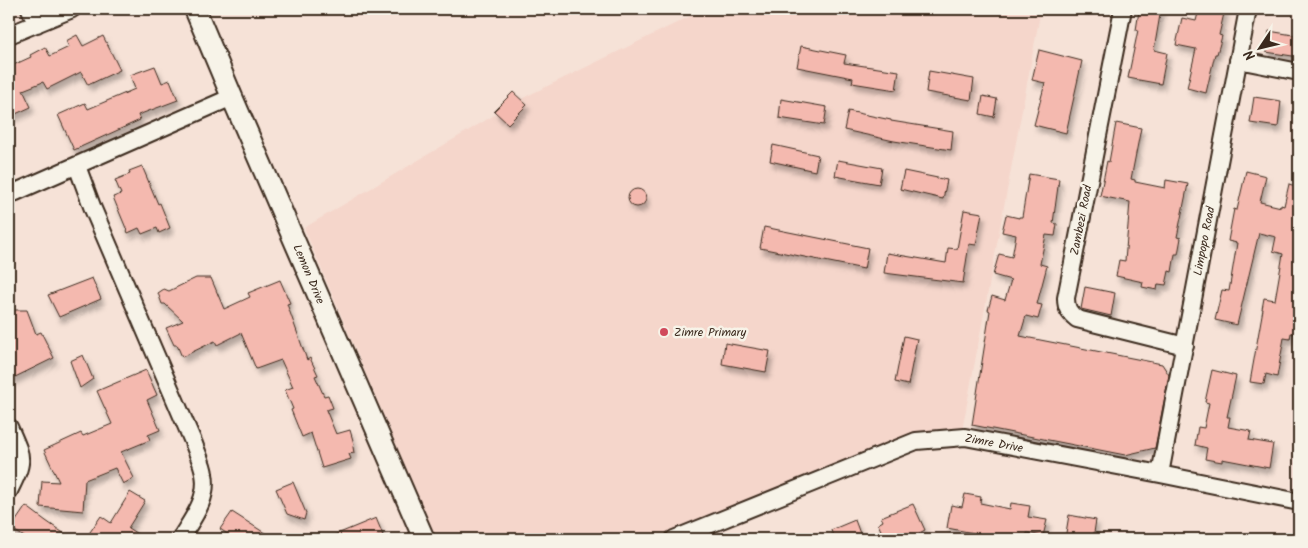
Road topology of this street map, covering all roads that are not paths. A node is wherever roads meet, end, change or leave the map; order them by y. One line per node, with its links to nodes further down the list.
1 (30, 9): 6 (street)
2 (72, 9): 6 (street)
3 (195, 9): 10 (street, Lemon Drive)
4 (1124, 9): 13 (street, Zambezi Road)
5 (1248, 9): 8 (street, Limpopo Road)
6 (37, 24): 7 (street)
7 (9, 35)
8 (1238, 60): 9 (street); 13 (street, Limpopo Road)
9 (1299, 72)
10 (232, 97): 11 (street); 19 (street, Lemon Drive)
11 (77, 166): 12 (street); 18 (street)
12 (9, 195)
13 (1185, 346): 15 (street, Limpopo Road)
14 (9, 427): 16 (street)
15 (1160, 474): 17 (street, Zimre Drive); 20 (street, Zimre Drive)
16 (9, 491)
17 (1299, 502)
18 (180, 539)
19 (424, 539)
20 (674, 539)

